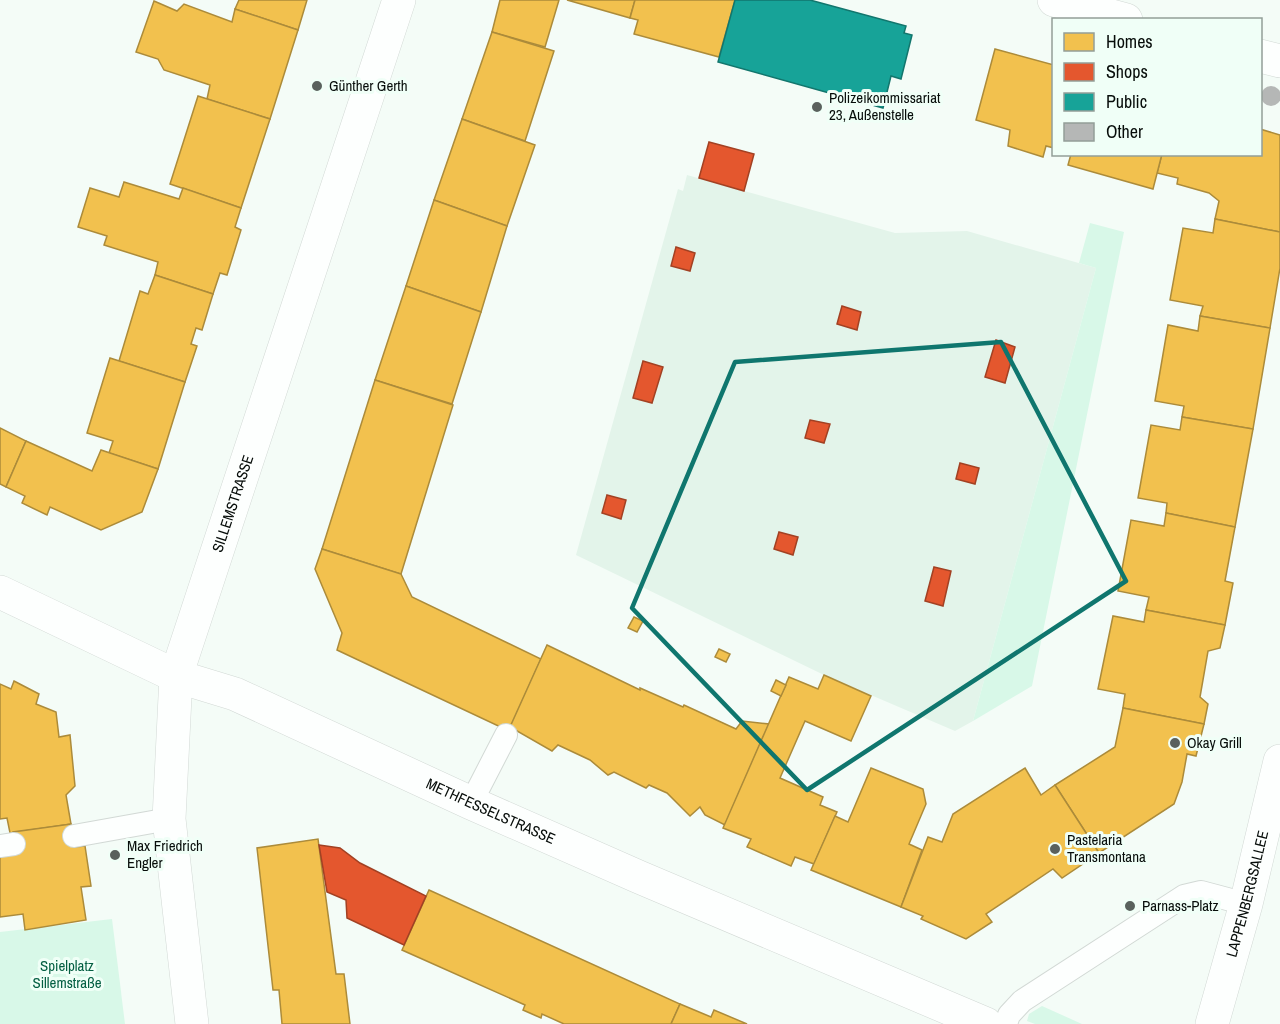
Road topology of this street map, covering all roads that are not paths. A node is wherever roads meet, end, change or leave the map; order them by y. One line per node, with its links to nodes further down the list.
1 (399, 0): 7 (street, SILLEMSTRASSE)
2 (1054, 0): 3 (street)
3 (1119, 18)
4 (1262, 56): 5 (street)
5 (1280, 61)
6 (0, 592): 7 (street, METHFESSELSTRASSE)
7 (176, 676): 10 (street, METHFESSELSTRASSE); 11 (street, SILLEMSTRASSE)
8 (506, 735): 10 (lane)
9 (1280, 761): 13 (street, LAPPENBERGSALLEE)
10 (471, 803): 15 (street, METHFESSELSTRASSE)
11 (169, 819): 12 (lane); 14 (street, SILLEMSTRASSE)
12 (74, 836)
13 (1246, 904): 16 (lane); 17 (street, LAPPENBERGSALLEE)
14 (192, 1024)
15 (986, 1024)
16 (1006, 1024)
17 (1212, 1024)

